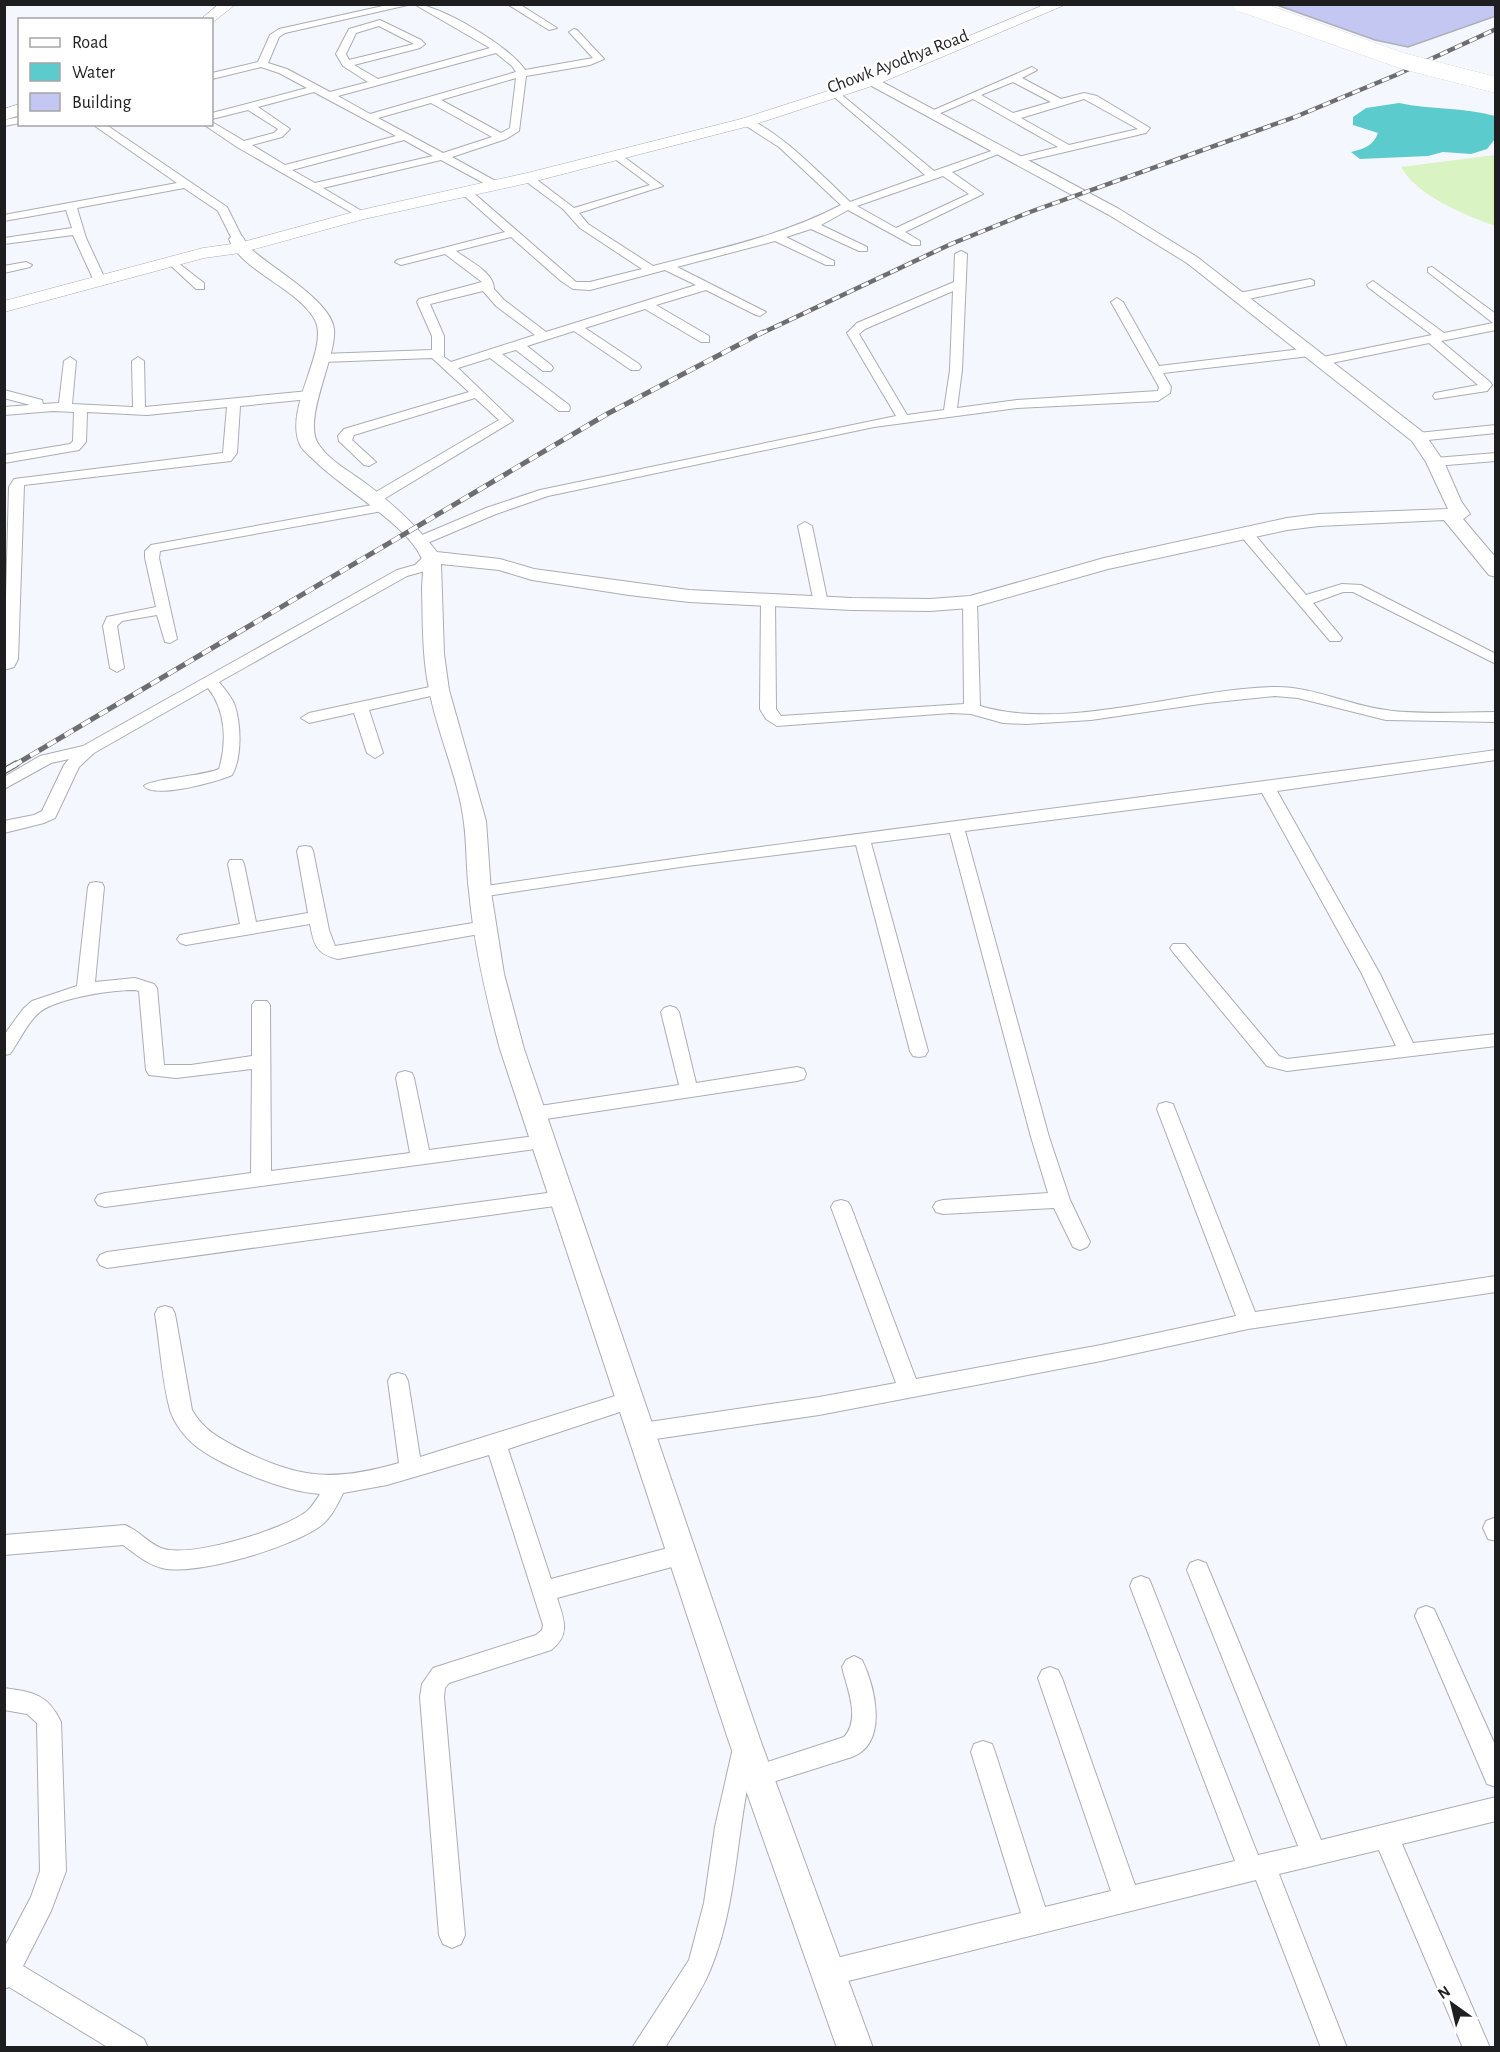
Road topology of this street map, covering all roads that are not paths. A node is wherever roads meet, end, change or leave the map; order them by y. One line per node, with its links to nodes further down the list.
1 (229, 4): 11 (main road)
2 (408, 4): 10 (street)
3 (418, 4): 14 (street)
4 (511, 4): 12 (street)
5 (1039, 4): 33 (main road, Chowk Ayodhya Road)
6 (1060, 4): 21 (main road, Chowk Ayodhya Road)
7 (1230, 4): 9 (main road)
8 (1242, 4): 23 (main road, bridge)
9 (1255, 4)
10 (392, 6): 15 (street)
11 (210, 18)
12 (552, 28)
13 (574, 32): 18 (street)
14 (498, 49): 18 (street); 22 (street)
15 (262, 63): 19 (street); 24 (street)
16 (347, 64): 16 (street); 22 (street)
17 (1032, 70): 20 (street)
18 (521, 74): 28 (street); 39 (street)
19 (213, 76)
20 (1014, 78): 26 (street); 29 (street)
21 (873, 81): 25 (main road, Chowk Ayodhya Road); 31 (street)
22 (376, 82): 27 (street)
23 (1496, 85)
24 (314, 89): 27 (street); 30 (street)
25 (837, 94): 33 (main road, Chowk Ayodhya Road); 47 (street)
26 (974, 95): 31 (street); 34 (street)
27 (327, 96): 35 (street)
28 (432, 99): 35 (street); 39 (street)
29 (1060, 103): 34 (street); 41 (street)
30 (250, 106): 32 (street); 40 (street)
31 (932, 113): 42 (street)
32 (213, 116)
33 (751, 117): 43 (main road); 49 (main road); 53 (street)
34 (1012, 117): 41 (street)
35 (367, 118): 38 (street)
36 (100, 126): 50 (street)
37 (211, 126): 40 (street)
38 (404, 137): 44 (street); 46 (street)
39 (500, 137): 44 (street)
40 (241, 145): 46 (street)
41 (1069, 149): 45 (street)
42 (1001, 151): 45 (street); 47 (street)
43 (622, 154): 48 (main road); 55 (street)
44 (441, 156): 49 (street); 51 (street)
45 (1018, 160): 84 (street)
46 (282, 169): 51 (street)
47 (937, 173): 53 (street); 60 (street)
48 (528, 177): 49 (main road); 55 (street)
49 (490, 182): 52 (main road); 56 (main road)
50 (187, 184): 54 (street); 64 (street)
51 (312, 187): 56 (street)
52 (465, 191): 56 (main road); 61 (street)
53 (848, 206): 58 (street); 60 (street)
54 (71, 207): 57 (street); 59 (street)
55 (572, 212): 75 (street)
56 (356, 213): 64 (main road)
57 (4, 218)
58 (812, 225): 62 (street); 66 (street)
59 (78, 231): 63 (street); 77 (street)
60 (896, 232): 65 (street)
61 (513, 233): 67 (street); 75 (street)
62 (776, 237): 71 (street); 73 (street)
63 (4, 241)
64 (239, 243): 69 (main road); 98 (street)
65 (916, 243)
66 (863, 249)
67 (447, 250): 70 (street); 82 (street)
68 (961, 254): 79 (street)
69 (173, 261): 77 (main road); 81 (street)
70 (401, 262)
71 (830, 263)
72 (26, 265): 74 (street)
73 (666, 266): 75 (street); 83 (street)
74 (4, 270)
75 (652, 270)
76 (1432, 270): 89 (street)
77 (109, 279): 87 (main road)
78 (1310, 283): 84 (street)
79 (960, 284): 116 (street); 117 (street)
80 (1373, 285): 93 (street)
81 (200, 286)
82 (487, 286): 92 (street); 97 (street)
83 (705, 286): 86 (street); 88 (street)
84 (1239, 297): 99 (street)
85 (1117, 302): 105 (street)
86 (645, 304): 90 (street); 94 (street)
87 (4, 307)
88 (760, 312)
89 (1496, 320)
90 (575, 326): 92 (street); 103 (street)
91 (1496, 326): 93 (street)
92 (544, 336): 95 (street)
93 (1437, 338): 99 (street); 109 (street)
94 (705, 339)
95 (516, 344): 96 (street); 104 (street)
96 (491, 352): 102 (street); 113 (street)
97 (437, 354): 98 (street); 102 (street)
98 (322, 357): 108 (street)
99 (1316, 357): 105 (street); 119 (street)
100 (138, 361): 115 (street)
101 (70, 362): 111 (street)
102 (451, 366): 106 (street)
103 (635, 367)
104 (548, 368)
105 (1155, 370): 116 (street)
106 (477, 393): 122 (street); 125 (street)
107 (4, 394): 111 (street)
108 (309, 395): 110 (street); 125 (street)
109 (1439, 396)
110 (234, 402): 115 (street); 124 (street)
111 (59, 407): 112 (street); 114 (street)
112 (81, 408): 115 (street); 121 (street)
113 (564, 408)
114 (4, 411)
115 (139, 411)
116 (950, 411): 117 (street)
117 (903, 418): 129 (street)
118 (1496, 429): 119 (street)
119 (1418, 437): 123 (street)
120 (1496, 457): 123 (street)
121 (8, 459): 124 (street)
122 (369, 462)
123 (1435, 462): 126 (street)
124 (19, 482): 139 (street)
125 (379, 503): 129 (street); 135 (street)
126 (1449, 514): 128 (street); 130 (street)
127 (805, 526): 134 (street)
128 (1245, 532): 132 (street); 133 (street)
129 (426, 549): 131 (street); 141 (street); 142 (street)
130 (1496, 571)
131 (768, 600): 134 (street); 144 (street)
132 (1304, 601): 136 (street); 138 (street)
133 (969, 602): 134 (street); 144 (street)
134 (821, 603)
135 (164, 610): 137 (street); 140 (street)
136 (1335, 638)
137 (170, 639)
138 (1496, 660)
139 (4, 666)
140 (117, 668)
141 (211, 682): 147 (street); 151 (street)
142 (439, 690): 143 (street); 159 (street)
143 (360, 707): 146 (street); 148 (street)
144 (972, 709): 145 (street)
145 (1496, 717)
146 (309, 718)
147 (88, 750): 150 (street); 154 (street)
148 (375, 753)
149 (1496, 755): 152 (street)
150 (4, 784)
151 (152, 786)
152 (1268, 787): 153 (street); 171 (street)
153 (956, 826): 155 (street); 183 (street)
154 (4, 828)
155 (862, 838): 159 (street); 170 (street)
156 (305, 851): 160 (street)
157 (236, 864): 162 (street)
158 (96, 887): 165 (street)
159 (480, 892): 161 (street)
160 (318, 917): 161 (street); 162 (street)
161 (485, 927): 177 (street)
162 (249, 929): 163 (street)
163 (186, 939)
164 (1179, 948): 171 (street)
165 (85, 990): 169 (street); 172 (street)
166 (261, 1005): 172 (street)
167 (670, 1012): 175 (street)
168 (1496, 1040): 171 (street)
169 (4, 1049)
170 (919, 1051)
171 (1408, 1051)
172 (260, 1061): 180 (street)
173 (797, 1074): 175 (street)
174 (405, 1078): 179 (street)
175 (689, 1090): 177 (street)
176 (1166, 1109): 190 (street)
177 (533, 1114): 178 (street)
178 (543, 1142): 179 (street); 181 (street)
179 (420, 1158): 180 (street)
180 (261, 1179): 182 (street)
181 (562, 1198): 187 (street); 193 (street)
182 (105, 1200)
183 (1060, 1200): 184 (street); 186 (street)
184 (943, 1207)
185 (842, 1208): 192 (street)
186 (1080, 1242)
187 (107, 1260)
188 (1496, 1284): 190 (street)
189 (165, 1314): 197 (street)
190 (1248, 1321): 192 (street)
191 (398, 1381): 196 (street)
192 (909, 1389): 194 (street)
193 (631, 1400): 194 (street); 195 (street)
194 (642, 1432): 199 (street)
195 (496, 1444): 196 (street); 202 (street)
196 (411, 1469): 197 (street)
197 (336, 1486): 198 (street)
198 (4, 1545)
199 (683, 1554): 202 (street); 207 (street)
200 (1198, 1570): 213 (street)
201 (1141, 1586): 214 (street)
202 (545, 1591): 217 (street)
203 (1426, 1616): 210 (street)
204 (854, 1667): 209 (street)
205 (1050, 1678): 215 (street)
206 (4, 1699): 218 (street)
207 (745, 1742): 209 (street); 221 (street)
208 (983, 1752): 216 (street)
209 (757, 1776): 219 (street)
210 (1496, 1776)
211 (1496, 1809): 212 (street)
212 (1386, 1836): 213 (street); 224 (street)
213 (1314, 1854): 214 (street)
214 (1258, 1868): 215 (street); 223 (street)
215 (1127, 1900): 216 (street)
216 (1037, 1922): 219 (street)
217 (452, 1935)
218 (5, 1973): 220 (street)
219 (828, 1973): 222 (street)
220 (135, 2048)
221 (645, 2048)
222 (855, 2048)
223 (1334, 2048)
224 (1477, 2048)

